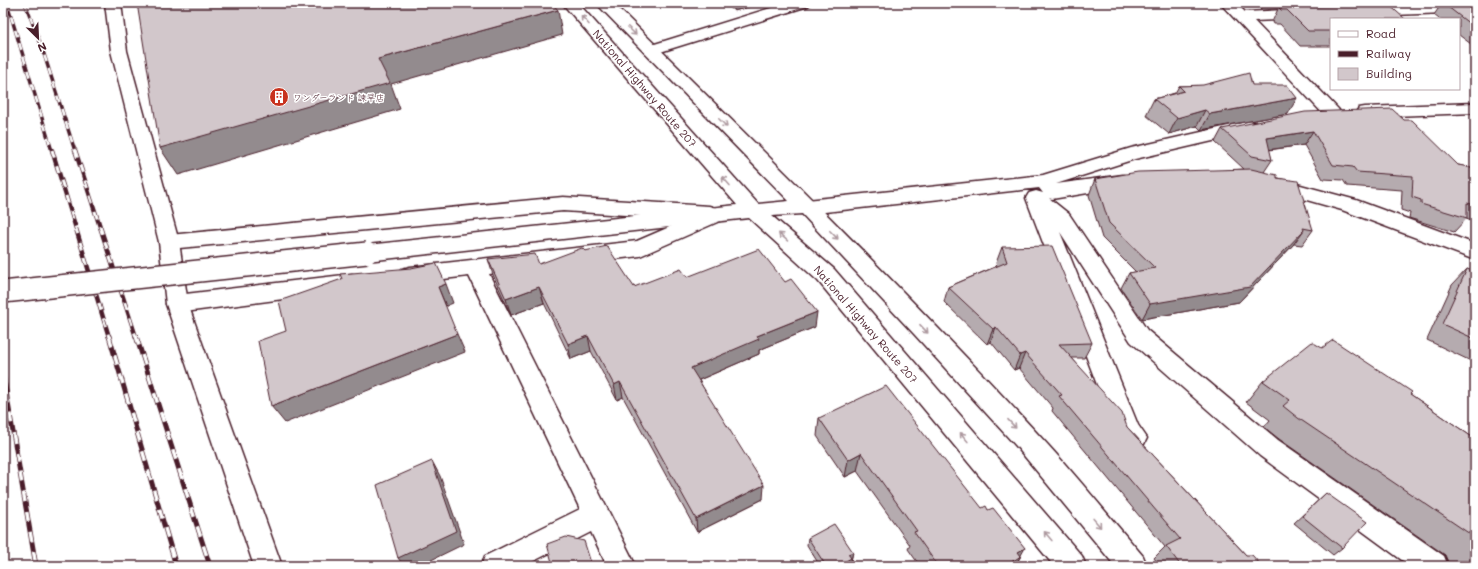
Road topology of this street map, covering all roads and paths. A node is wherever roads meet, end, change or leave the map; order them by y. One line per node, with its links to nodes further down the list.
1 (113, 3): 21 (street)
2 (570, 3): 19 (street, National Highway Route 207, one-way to 2)
3 (604, 3): 10 (street, one-way to 10)
4 (802, 3): 10 (street)
5 (1228, 3): 9 (street)
6 (1475, 7): 7 (street)
7 (1351, 12)
8 (1320, 13): 9 (street)
9 (1242, 17): 12 (street)
10 (651, 50): 18 (street, one-way to 18)
11 (1475, 108): 12 (street)
12 (1332, 114): 13 (street)
13 (1311, 117)
14 (1267, 124): 17 (street)
15 (1143, 178): 17 (street)
16 (1254, 179): 22 (street)
17 (1037, 187): 18 (street); 26 (street); 33 (street)
18 (807, 207): 19 (street); 32 (street, one-way to 32)
19 (752, 210): 20 (street); 31 (street, National Highway Route 207, one-way to 19)
20 (718, 213): 21 (street); 23 (street); 24 (street, bridge)
21 (169, 242): 25 (street)
22 (1475, 252)
23 (475, 267): 25 (street); 27 (street)
24 (3, 292)
25 (177, 304): 28 (street)
26 (1150, 455)
27 (597, 514): 29 (street); 30 (street)
28 (268, 566)
29 (495, 566)
30 (622, 566)
31 (1072, 566)
32 (1133, 566)
33 (1434, 566)

